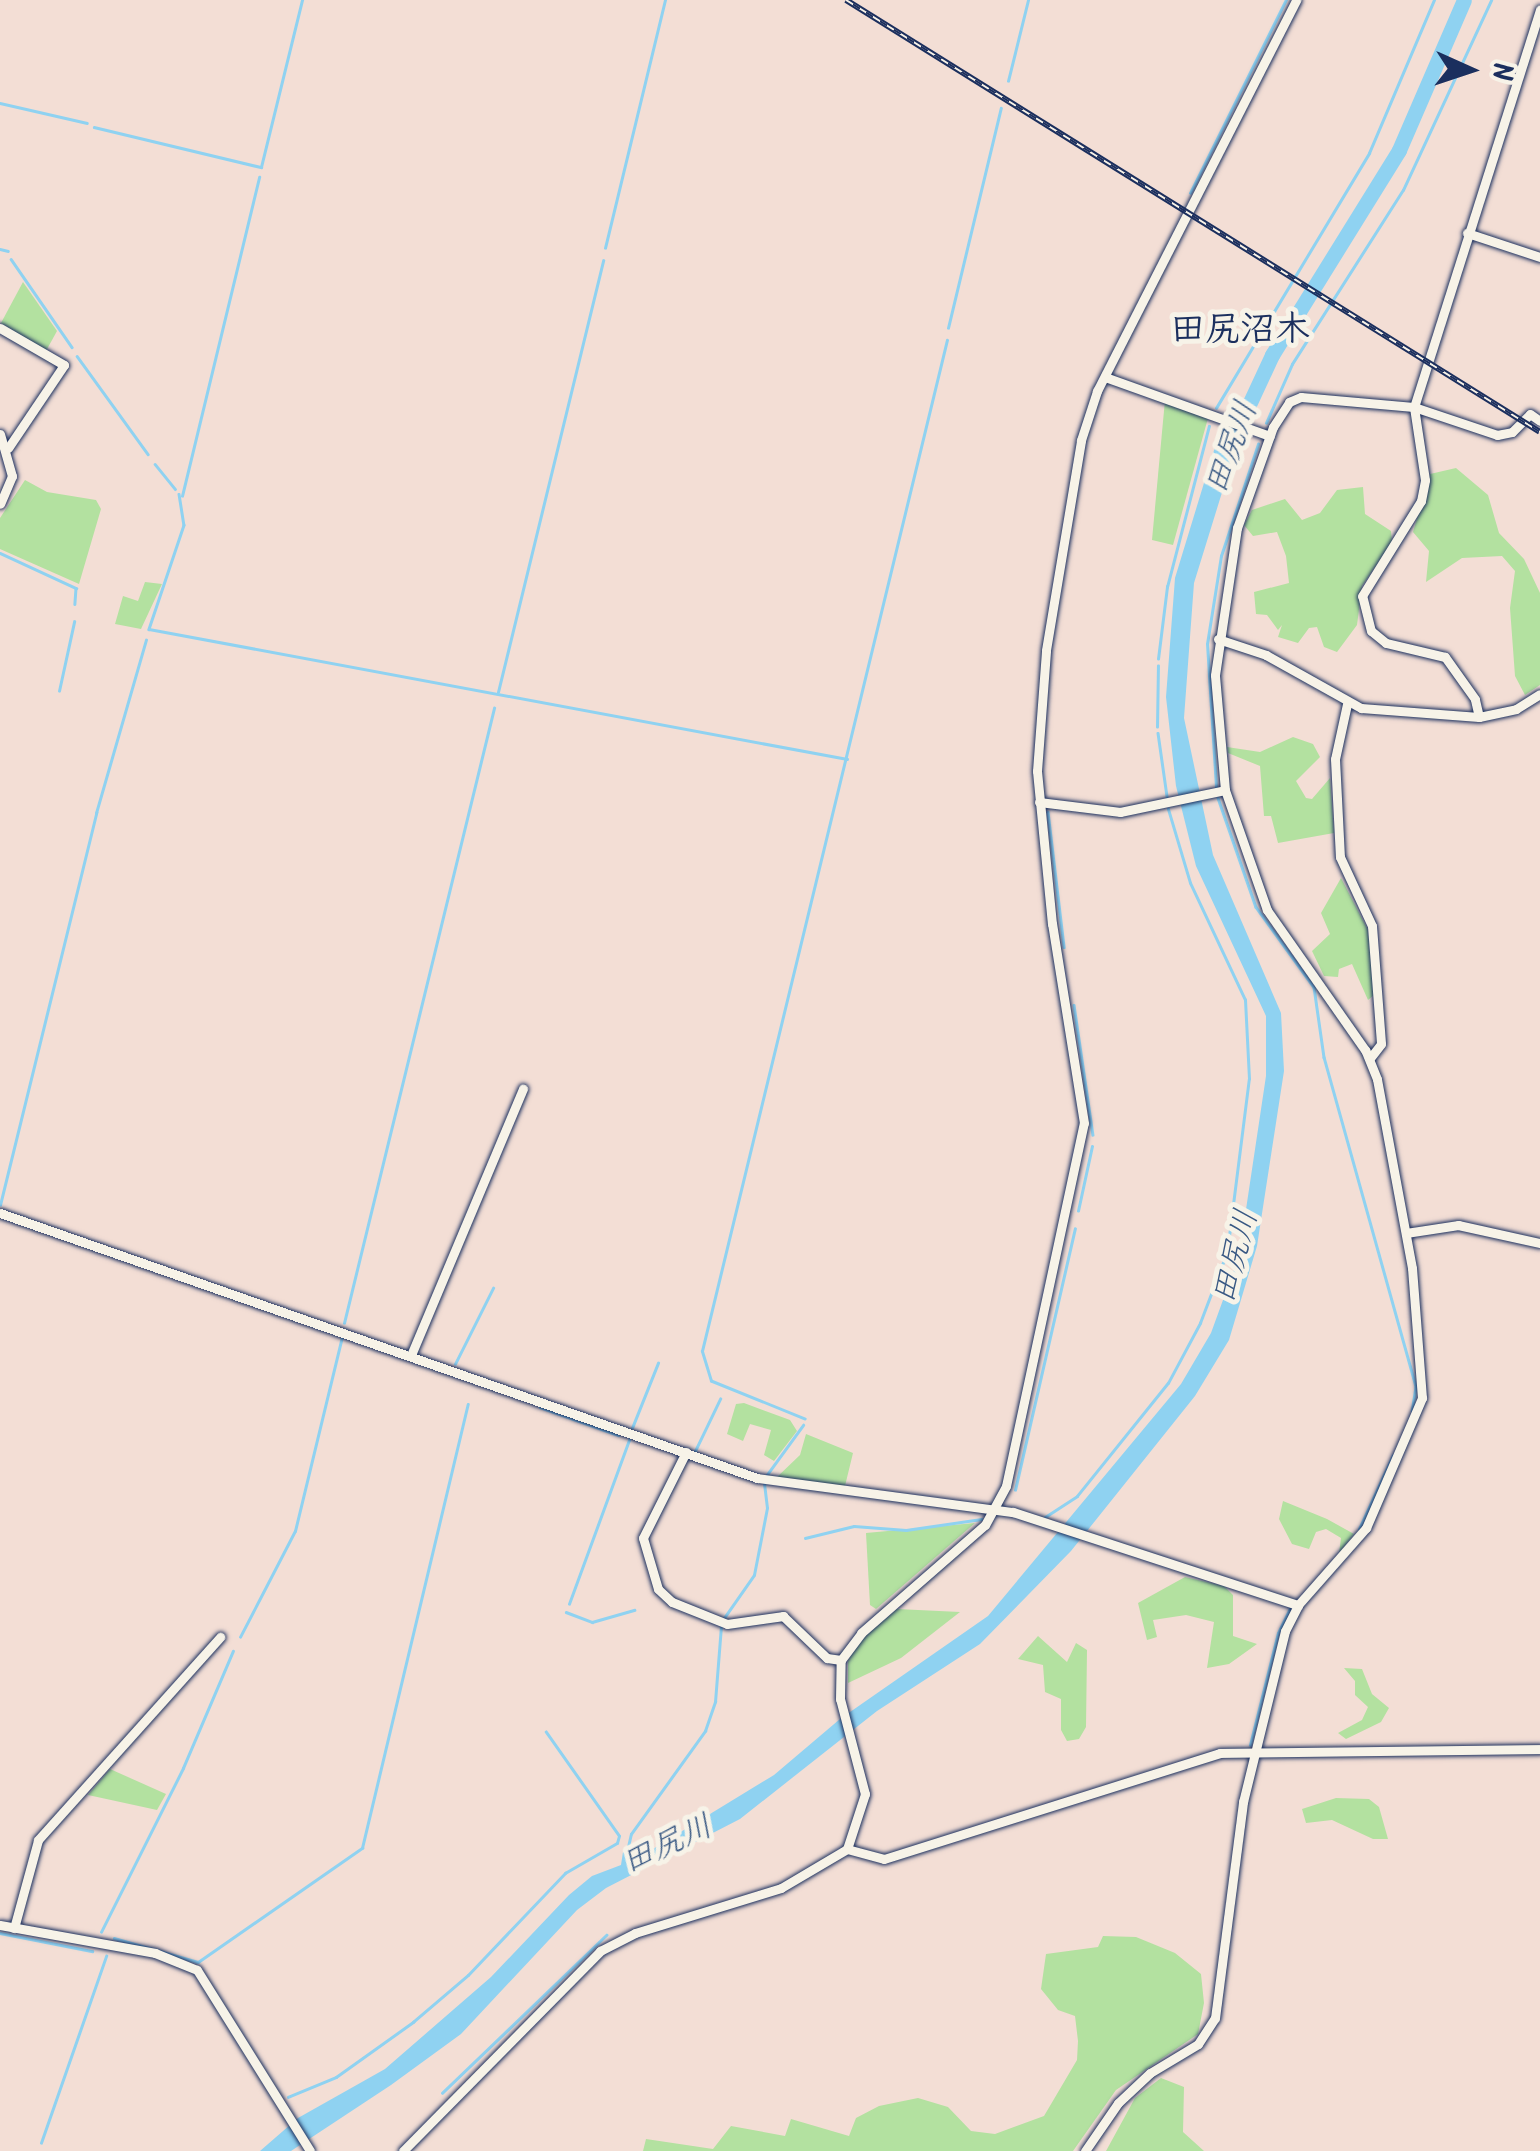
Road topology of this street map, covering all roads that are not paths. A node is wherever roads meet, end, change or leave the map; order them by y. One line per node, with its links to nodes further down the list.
1 (1296, 0): 6 (street)
2 (1540, 9): 3 (street)
3 (1468, 233): 4 (street); 7 (street)
4 (1540, 257)
5 (0, 328): 11 (street)
6 (1105, 378): 10 (street); 18 (street)
7 (1414, 407): 8 (street); 10 (street); 16 (street)
8 (1540, 420)
9 (0, 434): 11 (street)
10 (1270, 436): 13 (street)
11 (8, 448): 12 (street)
12 (0, 504)
13 (1218, 639): 15 (street); 17 (street)
14 (1540, 694): 16 (street)
15 (1348, 704): 16 (street); 19 (street)
16 (1478, 716)
17 (1225, 790): 18 (street); 19 (street)
18 (1040, 802): 26 (street)
19 (1370, 1058): 22 (street)
20 (523, 1089): 24 (street)
21 (0, 1214): 24 (street)
22 (1406, 1234): 23 (street); 27 (street)
23 (1540, 1243)
24 (412, 1354): 25 (street)
25 (686, 1452): 26 (street); 29 (street)
26 (995, 1511): 27 (street); 29 (street)
27 (1295, 1604): 31 (street)
28 (220, 1638): 34 (street)
29 (841, 1660): 32 (street)
30 (1540, 1749): 31 (street)
31 (1257, 1752): 32 (street); 37 (street)
32 (847, 1849): 36 (street)
33 (0, 1925): 34 (street)
34 (14, 1928): 35 (street)
35 (308, 2149)
36 (403, 2151)
37 (1085, 2151)

